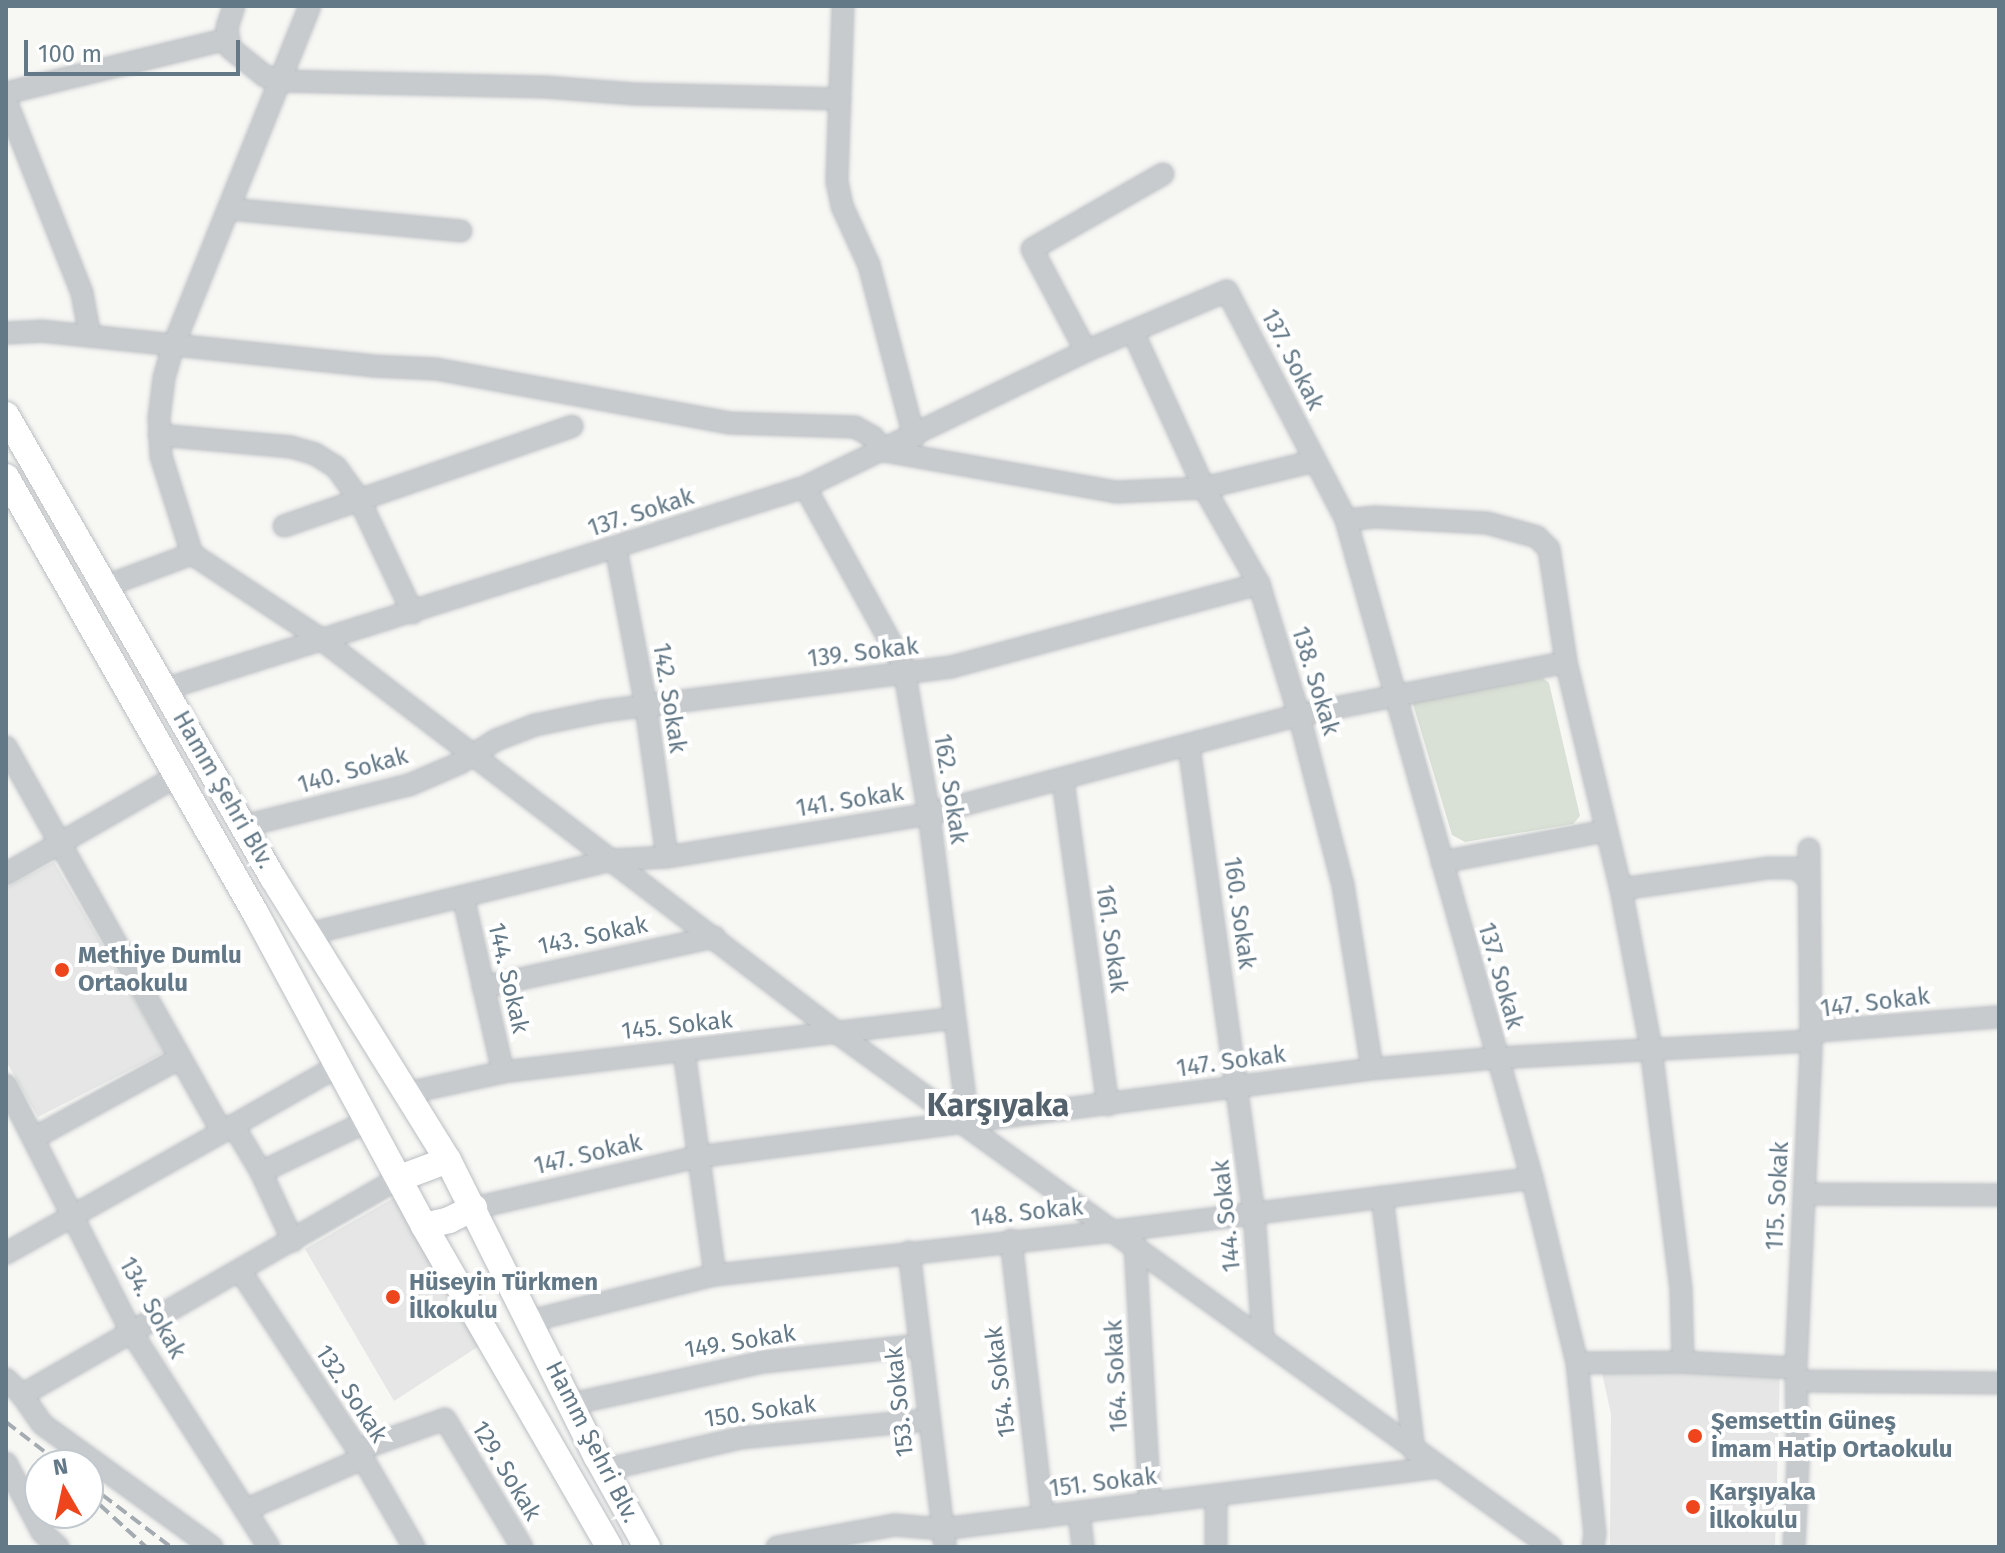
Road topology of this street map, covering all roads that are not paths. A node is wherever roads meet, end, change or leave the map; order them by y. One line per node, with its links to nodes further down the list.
1 (234, 6): 4 (street)
2 (310, 6): 5 (street)
3 (843, 6): 7 (street)
4 (227, 39): 5 (street); 6 (street)
5 (281, 81): 7 (street); 10 (street)
6 (6, 93)
7 (840, 99): 20 (street)
8 (6, 101): 14 (street)
9 (1163, 174): 16 (street)
10 (229, 209): 11 (street); 15 (street)
11 (461, 231)
12 (1133, 332): 16 (street, 137. Sokak); 22 (street, 137. Sokak); 25 (street, 138. Sokak)
13 (6, 333): 14 (street)
14 (90, 336): 15 (street)
15 (174, 344): 19 (street); 21 (street)
16 (1086, 351): 20 (street, 137. Sokak)
17 (6, 415): 33 (main road, Hamm Şehri Blv.)
18 (572, 426): 26 (street)
19 (159, 435): 26 (street); 31 (street)
20 (914, 437): 21 (street, 137. Sokak)
21 (884, 451): 24 (street, 137. Sokak); 25 (street)
22 (1315, 461): 25 (street); 28 (street, 137. Sokak)
23 (6, 477): 27 (main road, Hamm Şehri Blv.)
24 (805, 487): 30 (street, 137. Sokak); 37 (street, 162. Sokak)
25 (1204, 488): 32 (street, 138. Sokak)
26 (359, 499): 29 (street); 34 (street)
27 (13, 506): 45 (main road, Hamm Şehri Blv.)
28 (1346, 520): 36 (street); 39 (street, 137. Sokak)
29 (284, 526)
30 (616, 549): 34 (street, 137. Sokak); 40 (street, 142. Sokak)
31 (192, 554): 33 (street); 35 (street)
32 (1259, 584): 37 (street, 139. Sokak); 41 (street, 138. Sokak)
33 (106, 586): 38 (main road, Hamm Şehri Blv.)
34 (413, 613): 35 (street, 137. Sokak)
35 (321, 639): 38 (street, 137. Sokak); 44 (street)
36 (1566, 662): 39 (street, 141. Sokak); 49 (street)
37 (905, 675): 40 (street, 139. Sokak); 47 (street, 162. Sokak)
38 (165, 689): 48 (main road, Hamm Şehri Blv.)
39 (1395, 694): 41 (street, 141. Sokak); 54 (street, 137. Sokak)
40 (646, 707): 44 (street, 139. Sokak); 52 (street, 142. Sokak)
41 (1299, 715): 42 (street, 141. Sokak); 71 (street, 138. Sokak)
42 (1189, 746): 46 (street, 141. Sokak); 74 (street, 160. Sokak)
43 (6, 747): 50 (street)
44 (473, 756): 48 (street, 140. Sokak); 53 (street)
45 (177, 776): 50 (street); 70 (main road, Hamm Şehri Blv.)
46 (1063, 781): 47 (street, 141. Sokak); 76 (street, 161. Sokak)
47 (929, 814): 52 (street, 141. Sokak); 63 (street, 162. Sokak)
48 (244, 826): 59 (main road, Hamm Şehri Blv.)
49 (1604, 831): 54 (street); 57 (street)
50 (59, 843): 55 (street); 68 (street)
51 (1809, 849): 56 (street, 115. Sokak)
52 (667, 857): 53 (street, 141. Sokak)
53 (611, 860): 58 (street, 141. Sokak); 60 (street)
54 (1442, 862): 69 (street, 137. Sokak)
55 (6, 874)
56 (1809, 879): 57 (street); 65 (street, 115. Sokak)
57 (1621, 889): 66 (street)
58 (463, 896): 59 (street, 141. Sokak); 61 (street, 144. Sokak)
59 (308, 934): 75 (main road, Hamm Şehri Blv.)
60 (715, 937): 61 (street, 143. Sokak); 64 (street)
61 (483, 987): 72 (street, 144. Sokak)
62 (1999, 1017): 65 (street, 147. Sokak)
63 (954, 1018): 64 (street, 145. Sokak); 78 (street, 162. Sokak)
64 (840, 1035): 67 (street, 145. Sokak); 78 (street)
65 (1811, 1037): 66 (street, 147. Sokak); 86 (street, 115. Sokak)
66 (1651, 1048): 69 (street, 147. Sokak); 105 (street)
67 (684, 1051): 72 (street, 145. Sokak); 81 (street)
68 (180, 1058): 79 (street); 80 (street)
69 (1496, 1058): 71 (street, 147. Sokak); 85 (street, 137. Sokak)
70 (338, 1066): 77 (main road, Hamm Şehri Blv.); 79 (street)
71 (1372, 1069): 74 (street, 147. Sokak)
72 (503, 1072): 75 (street, 145. Sokak)
73 (6, 1085): 80 (street, 134. Sokak)
74 (1239, 1088): 76 (street, 147. Sokak); 90 (street, 144. Sokak)
75 (407, 1093): 82 (main road, Hamm Şehri Blv.)
76 (1108, 1105): 78 (street, 147. Sokak)
77 (368, 1121): 83 (street); 84 (main road, Hamm Şehri Blv.)
78 (968, 1123): 81 (street, 147. Sokak); 93 (street)
79 (228, 1128): 83 (street); 91 (street)
80 (34, 1138): 91 (street, 134. Sokak)
81 (697, 1157): 89 (street, 147. Sokak); 100 (street)
82 (448, 1160): 84 (main road); 89 (main road, Hamm Şehri Blv.)
83 (261, 1172): 95 (street)
84 (400, 1178): 92 (main road, Hamm Şehri Blv.); 95 (street)
85 (1532, 1178): 88 (street, 148. Sokak); 106 (street, 137. Sokak)
86 (1805, 1194): 87 (street); 107 (street, 115. Sokak)
87 (1999, 1195)
88 (1382, 1197): 90 (street, 148. Sokak); 113 (street)
89 (474, 1208): 92 (main road); 101 (main road, Hamm Şehri Blv.)
90 (1254, 1213): 93 (street, 148. Sokak); 103 (street, 144. Sokak)
91 (75, 1217): 98 (street); 102 (street, 134. Sokak)
92 (424, 1226): 129 (main road, Hamm Şehri Blv.)
93 (1115, 1231): 94 (street, 148. Sokak); 96 (street)
94 (1011, 1240): 97 (street, 148. Sokak); 122 (street, 154. Sokak)
95 (293, 1241): 99 (street)
96 (1135, 1245): 103 (street); 119 (street, 164. Sokak)
97 (909, 1252): 100 (street, 148. Sokak); 104 (street, 153. Sokak)
98 (6, 1253)
99 (241, 1272): 102 (street); 114 (street, 132. Sokak)
100 (715, 1275): 101 (street, 148. Sokak)
101 (530, 1321): 111 (main road, Hamm Şehri Blv.)
102 (132, 1333): 110 (street); 120 (street, 134. Sokak)
103 (1263, 1340): 113 (street)
104 (920, 1345): 111 (street, 149. Sokak); 112 (street, 153. Sokak)
105 (1683, 1362): 106 (street); 107 (street)
106 (1577, 1363): 135 (street, 137. Sokak)
107 (1797, 1375): 109 (street); 136 (street, 115. Sokak)
108 (6, 1379): 110 (street)
109 (1999, 1383)
110 (22, 1395): 125 (street)
111 (571, 1404): 117 (main road, Hamm Şehri Blv.)
112 (926, 1420): 117 (street, 150. Sokak); 123 (street, 153. Sokak)
113 (1414, 1451): 116 (street)
114 (360, 1455): 120 (street); 127 (street, 132. Sokak); 128 (street, 129. Sokak)
115 (6, 1463): 124 (street)
116 (1437, 1467): 118 (street, 151. Sokak); 134 (street)
117 (604, 1470): 130 (main road, Hamm Şehri Blv.)
118 (1216, 1495): 119 (street, 151. Sokak); 133 (street)
119 (1150, 1504): 121 (street, 151. Sokak)
120 (245, 1510): 126 (street, 134. Sokak)
121 (1079, 1513): 122 (street, 151. Sokak); 132 (street)
122 (1043, 1517): 123 (street, 151. Sokak)
123 (943, 1538): 131 (street, 151. Sokak)
124 (58, 1547)
125 (212, 1547)
126 (269, 1547)
127 (414, 1547)
128 (522, 1547)
129 (609, 1547)
130 (647, 1547)
131 (777, 1547)
132 (1083, 1547)
133 (1216, 1547)
134 (1551, 1547)
135 (1593, 1547)
136 (1794, 1547)

